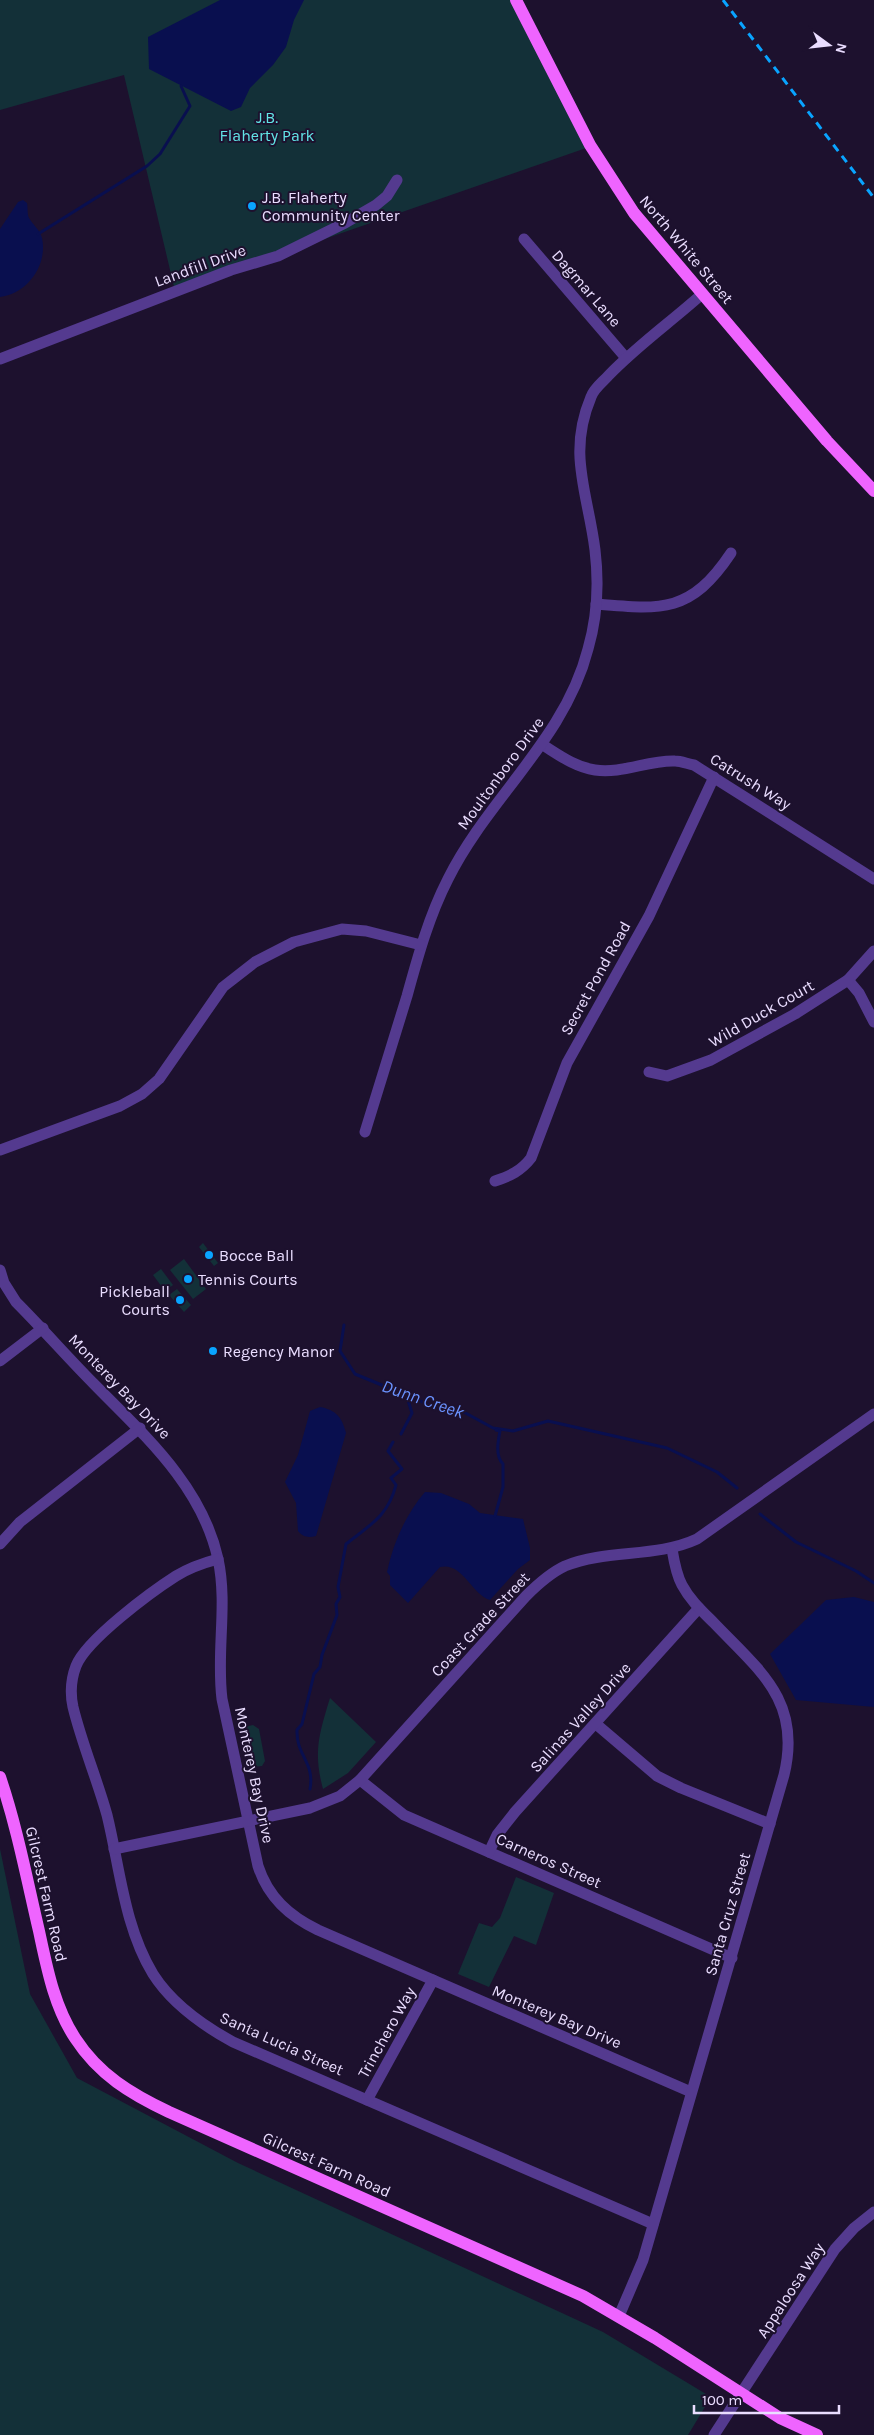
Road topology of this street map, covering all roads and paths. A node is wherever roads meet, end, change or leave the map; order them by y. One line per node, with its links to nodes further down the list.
1 (516, 0): 4 (main road, North White Street)
2 (397, 180): 6 (street, Landfill Drive)
3 (524, 239): 5 (street, Dagmar Lane)
4 (702, 294): 5 (street, Moultonboro Drive); 7 (main road, North White Street)
5 (626, 358): 9 (street, Moultonboro Drive)
6 (0, 359)
7 (874, 491)
8 (731, 553): 9 (street)
9 (596, 604): 10 (street, Moultonboro Drive)
10 (543, 745): 11 (street, Catrush Way); 13 (street, Moultonboro Drive)
11 (714, 777): 12 (street, Catrush Way); 20 (street, Secret Pond Road)
12 (874, 879)
13 (421, 945): 18 (street, Moultonboro Drive); 19 (street)
14 (874, 951): 15 (street, Wild Duck Court)
15 (848, 980): 16 (street); 17 (street, Wild Duck Court)
16 (874, 1022)
17 (649, 1072)
18 (365, 1132)
19 (0, 1150)
20 (495, 1181)
21 (0, 1270): 22 (street, Monterey Bay Drive)
22 (43, 1328): 23 (street); 25 (street, Monterey Bay Drive)
23 (0, 1361)
24 (874, 1414): 29 (street, Coast Grade Street)
25 (140, 1428): 26 (street); 30 (street, Monterey Bay Drive)
26 (20, 1522): 27 (street); 28 (street)
27 (0, 1532)
28 (0, 1544)
29 (672, 1549): 31 (street, Santa Cruz Street); 34 (street, Coast Grade Street)
30 (218, 1559): 35 (street, Monterey Bay Drive); 37 (street, Santa Lucia Street)
31 (699, 1608): 32 (street, Salinas Valley Drive); 36 (street, Santa Cruz Street)
32 (596, 1724): 36 (street); 38 (street, Salinas Valley Drive)
33 (0, 1777): 45 (main road, Gilcrest Farm Road)
34 (360, 1780): 35 (street, Coast Grade Street); 38 (street, Carneros Street)
35 (248, 1821): 37 (street, Coast Grade Street); 40 (street, Monterey Bay Drive)
36 (770, 1824): 39 (street, Santa Cruz Street)
37 (114, 1849): 42 (street, Santa Lucia Street)
38 (489, 1852): 39 (street, Carneros Street)
39 (732, 1958): 41 (street, Santa Cruz Street)
40 (433, 1980): 41 (street, Monterey Bay Drive); 42 (street, Trinchero Way)
41 (691, 2092): 44 (street, Santa Cruz Street)
42 (367, 2100): 44 (street, Santa Lucia Street)
43 (874, 2212): 46 (street, Appaloosa Way)
44 (653, 2224): 45 (street, Santa Cruz Street)
45 (619, 2316): 46 (main road, Gilcrest Farm Road)
46 (742, 2394): 47 (street, Appaloosa Way); 48 (main road, Gilcrest Farm Road)
47 (714, 2435)
48 (817, 2435)

